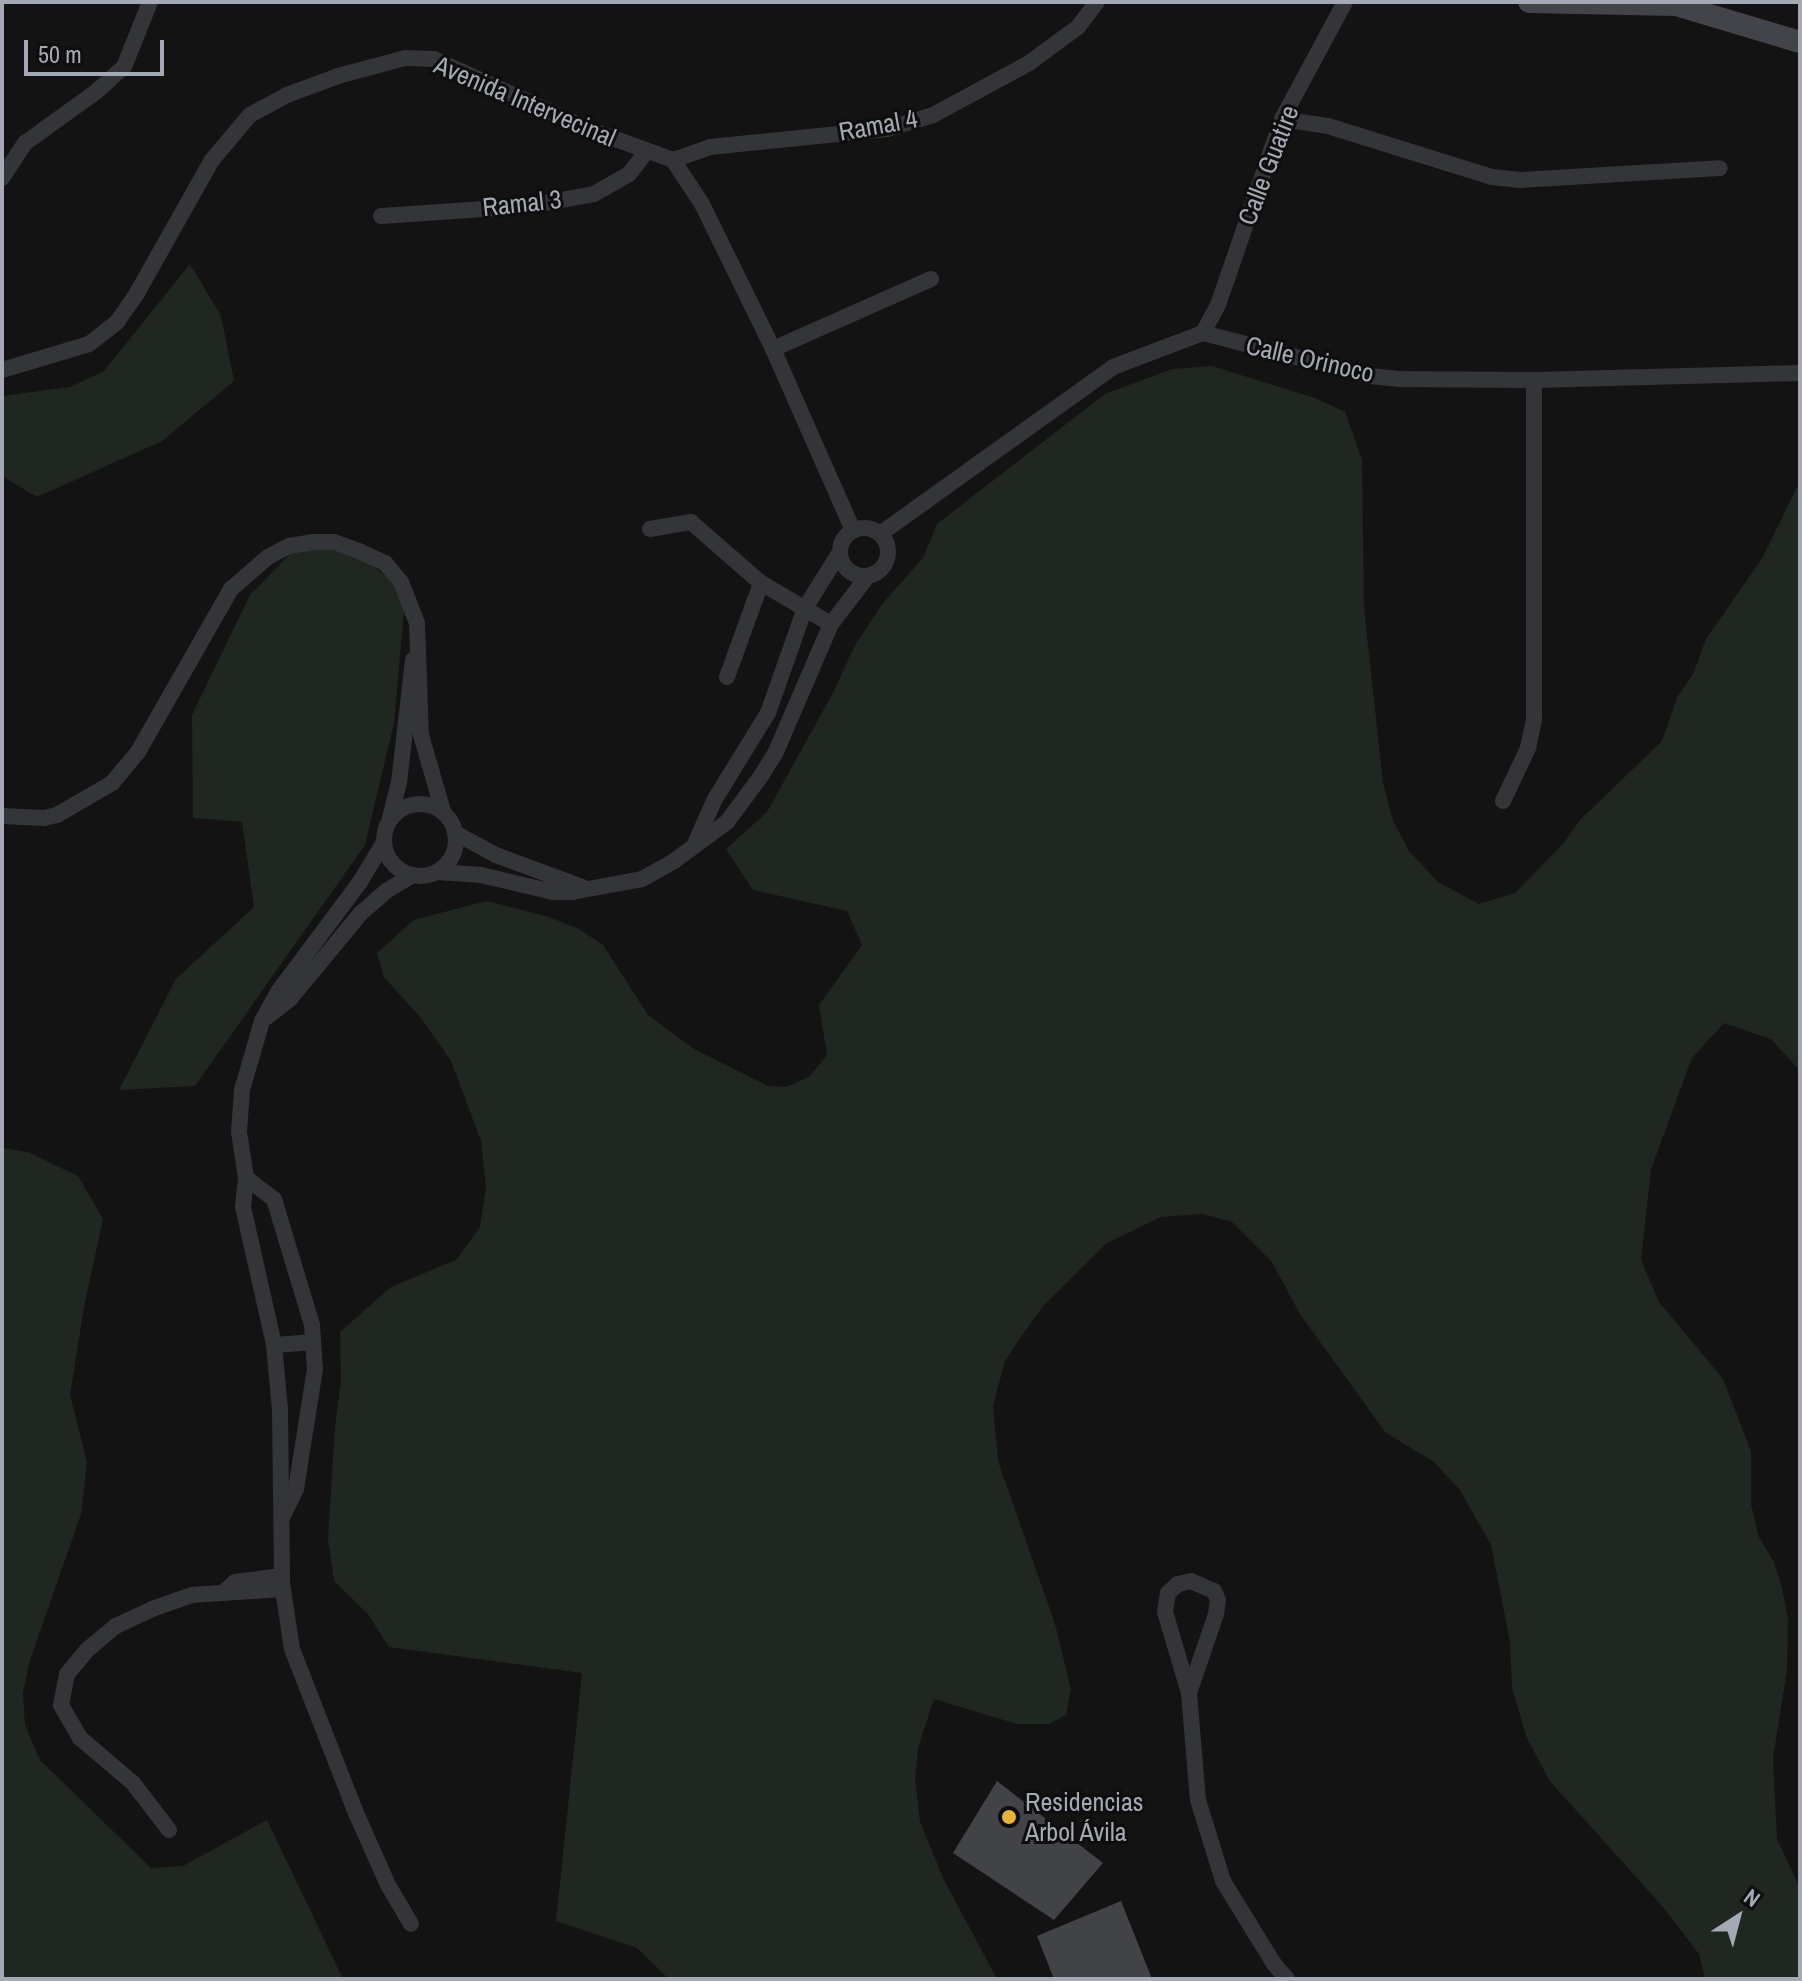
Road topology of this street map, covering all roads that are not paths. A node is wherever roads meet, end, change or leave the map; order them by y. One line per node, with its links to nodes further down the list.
1 (150, 2): 10 (street)
2 (1097, 2): 8 (street, Ramal 4)
3 (1345, 2): 6 (street, Calle Guatire)
4 (1529, 2): 5 (street)
5 (1800, 42)
6 (1282, 119): 9 (street); 13 (street, Calle Guatire)
7 (647, 151): 8 (street, Avenida Intervecinal); 11 (street, Ramal 3); 15 (street, Avenida Intervecinal)
8 (673, 160): 14 (street)
9 (1720, 168)
10 (2, 178)
11 (381, 216)
12 (931, 279): 14 (street)
13 (1203, 333): 17 (street, Calle Orinoco); 20 (street)
14 (773, 349): 19 (street)
15 (2, 370)
16 (1800, 373): 17 (street, Calle Orinoco)
17 (1534, 380): 30 (street)
18 (650, 529): 23 (street)
19 (853, 530): 20 (street); 21 (street)
20 (880, 534): 22 (street)
21 (840, 552): 22 (street); 24 (street)
22 (868, 576): 25 (street)
23 (761, 583): 24 (street); 27 (street)
24 (805, 608): 25 (street); 28 (street)
25 (831, 624): 29 (street)
26 (417, 647): 31 (street); 32 (street); 33 (street)
27 (727, 677)
28 (738, 761): 29 (street); 36 (street)
29 (761, 776): 36 (street)
30 (1503, 801)
31 (443, 811): 33 (street); 34 (street)
32 (2, 816)
33 (390, 820): 35 (street)
34 (455, 833): 37 (street); 39 (street)
35 (384, 842): 38 (street); 40 (street)
36 (695, 842): 39 (street)
37 (437, 872): 38 (street); 39 (street)
38 (413, 875): 40 (street)
39 (587, 889)
40 (262, 1021): 41 (street)
41 (246, 1178): 42 (street); 43 (street)
42 (313, 1342): 43 (street); 44 (street)
43 (274, 1345): 44 (street)
44 (281, 1521): 45 (street)
45 (282, 1582): 47 (street); 48 (street)
46 (1189, 1693): 46 (street); 49 (street)
47 (169, 1830)
48 (411, 1924)
49 (1287, 1979)

